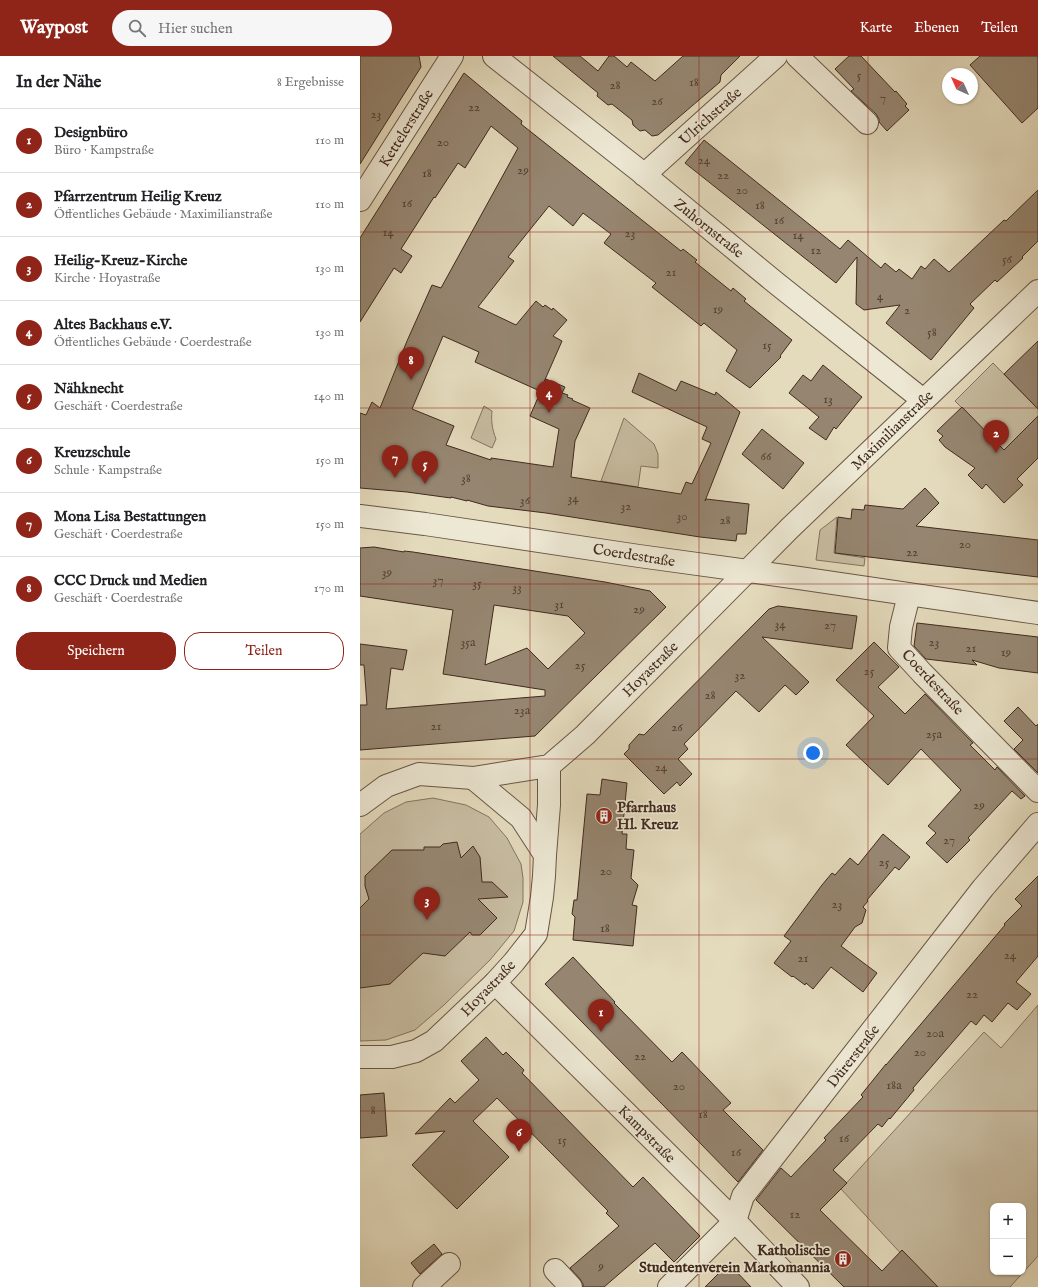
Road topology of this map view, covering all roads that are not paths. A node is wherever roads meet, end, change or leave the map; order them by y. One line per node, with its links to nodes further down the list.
1 (452, 56): 7 (street, Kettelerstraße)
2 (494, 56): 6 (street, Zuhornstraße)
3 (776, 56): 6 (street, Ulrichstraße)
4 (797, 56): 5 (street)
5 (867, 124)
6 (644, 175): 9 (street, Zuhornstraße)
7 (360, 200)
8 (1038, 292): 9 (street, Maximilianstraße)
9 (923, 400): 11 (street, Maximilianstraße)
10 (360, 516): 11 (street, Coerdestraße)
11 (748, 570): 12 (street, Coerdestraße); 14 (street, Hoyastraße)
12 (909, 594): 13 (street, Coerdestraße); 16 (street, Coerdestraße)
13 (1038, 613)
14 (549, 766): 15 (street); 19 (street, Hoyastraße)
15 (473, 778): 17 (street); 19 (street)
16 (1038, 791)
17 (360, 805)
18 (1038, 824): 22 (street, Dürerstraße)
19 (545, 854): 20 (street, Hoyastraße)
20 (495, 982): 21 (street, Hoyastraße); 22 (street, Kampstraße)
21 (360, 1058)
22 (735, 1221): 27 (street, Dürerstraße); 28 (street, Kampstraße)
23 (449, 1264): 25 (street)
24 (555, 1270): 26 (street)
25 (424, 1287)
26 (571, 1287)
27 (669, 1287)
28 (798, 1287)

